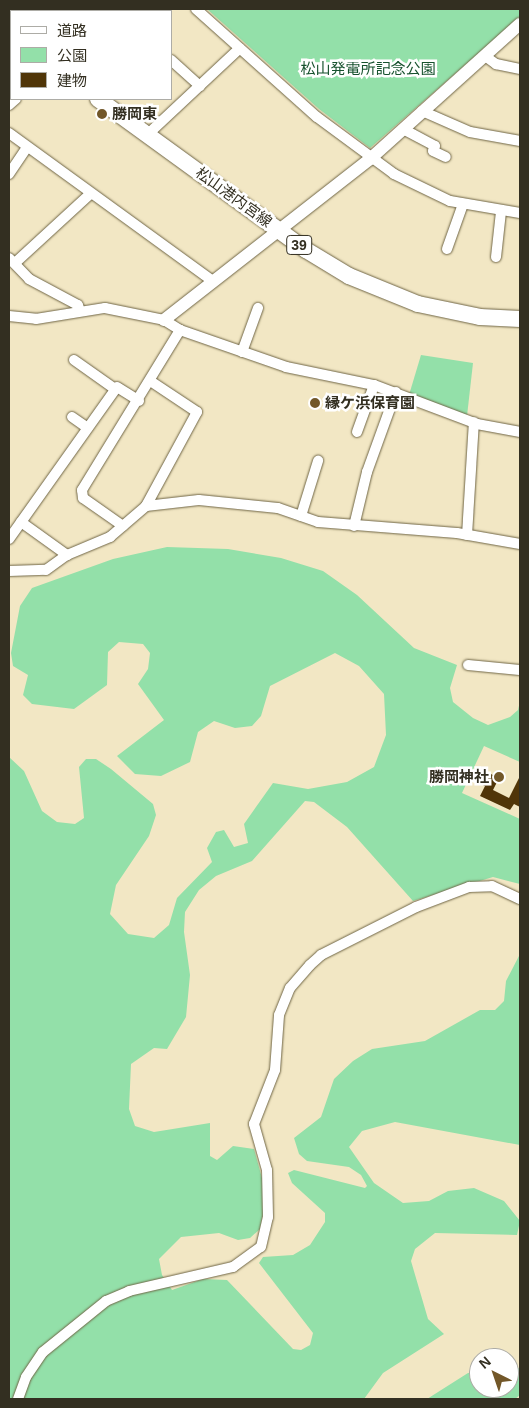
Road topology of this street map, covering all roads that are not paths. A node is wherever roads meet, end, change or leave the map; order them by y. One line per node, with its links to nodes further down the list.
1 (196, 9): 3 (street)
2 (520, 24): 4 (street)
3 (240, 48): 7 (street); 16 (street)
4 (485, 56): 6 (street); 9 (street)
5 (172, 61): 7 (street)
6 (520, 69)
7 (200, 86): 12 (street)
8 (99, 100): 12 (main road, 松山港内宮線 / 39)
9 (422, 111): 10 (street); 13 (street)
10 (403, 129): 15 (street); 16 (street)
11 (9, 133): 14 (street)
12 (147, 135): 22 (main road, 松山港内宮線 / 39)
13 (520, 141)
14 (27, 147): 17 (street); 18 (street)
15 (446, 157)
16 (370, 159): 19 (street); 22 (street)
17 (9, 174)
18 (90, 194): 25 (street); 26 (street)
19 (463, 204): 20 (street); 23 (street)
20 (501, 212): 21 (street); 24 (street)
21 (520, 213)
22 (278, 230): 26 (street); 30 (main road, 松山港内宮線 / 39)
23 (448, 249)
24 (496, 257)
25 (12, 260): 28 (street)
26 (214, 281): 31 (street)
27 (258, 308): 33 (street)
28 (80, 311): 29 (street); 31 (street)
29 (9, 316)
30 (520, 319)
31 (164, 320): 32 (street)
32 (180, 330): 33 (street); 35 (street)
33 (242, 352): 36 (street)
34 (74, 360): 37 (street)
35 (152, 382): 39 (street); 46 (street)
36 (374, 385): 38 (street); 43 (street)
37 (115, 389): 39 (street); 42 (street)
38 (396, 392): 41 (street); 50 (street)
39 (139, 401): 49 (street)
40 (72, 417): 42 (street)
41 (474, 422): 44 (street); 51 (street)
42 (88, 428): 48 (street)
43 (358, 432)
44 (520, 432)
45 (318, 461): 47 (street)
46 (146, 506): 47 (street); 49 (street)
47 (301, 516): 50 (street)
48 (21, 522): 52 (street); 54 (street)
49 (123, 526): 54 (street)
50 (354, 526): 51 (street)
51 (467, 535): 53 (street)
52 (9, 539)
53 (520, 544)
54 (66, 555): 55 (street)
55 (9, 571)
56 (468, 665): 57 (street)
57 (520, 670)
58 (520, 899): 59 (street)
59 (18, 1399)

